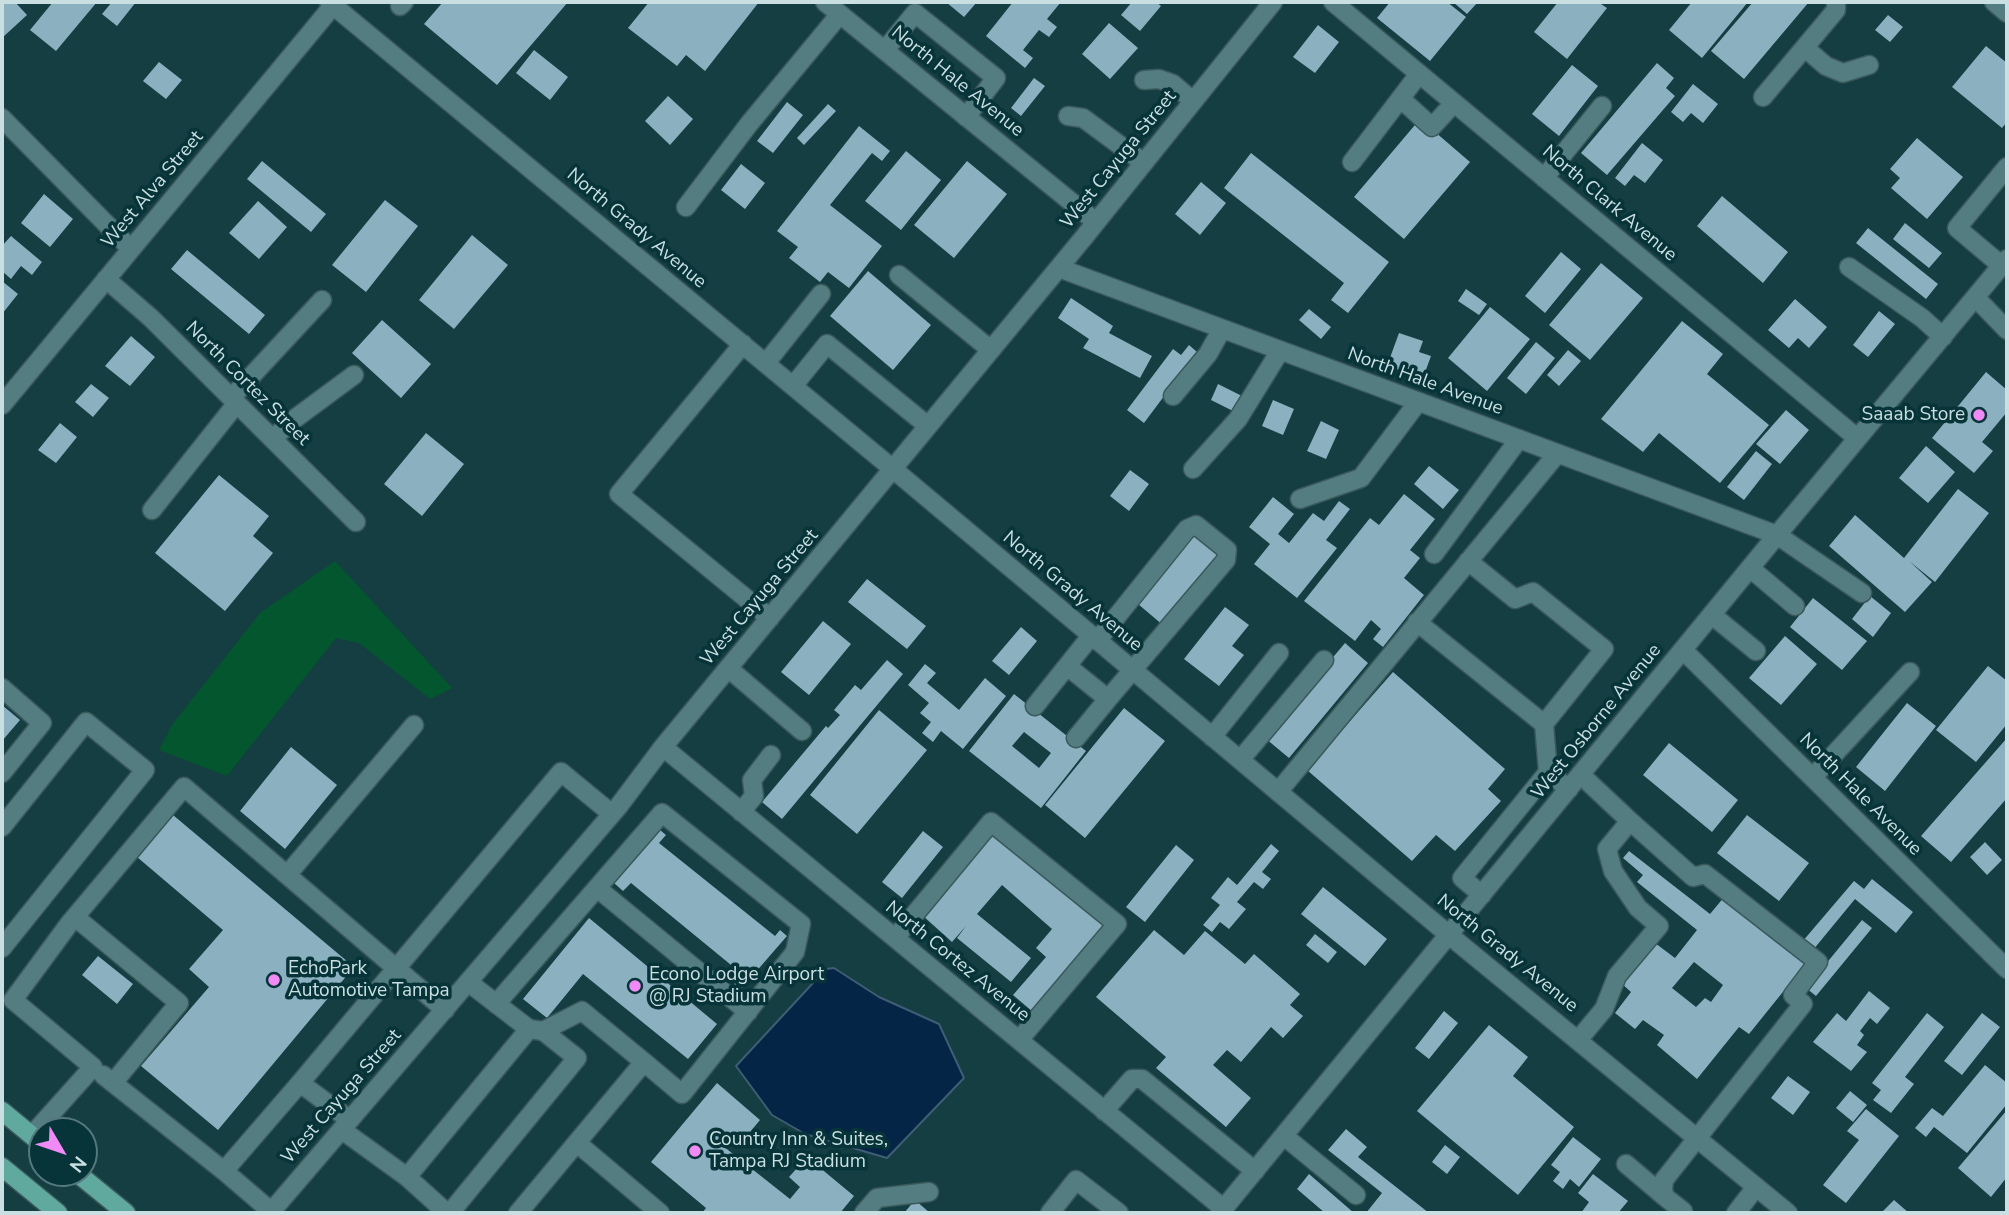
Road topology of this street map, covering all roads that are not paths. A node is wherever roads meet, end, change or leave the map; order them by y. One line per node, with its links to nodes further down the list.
1 (825, 2): 8 (street, North Hale Avenue)
2 (1273, 2): 16 (street, West Cayuga Street)
3 (1333, 2): 12 (street, North Clark Avenue)
4 (1836, 2): 9 (street)
5 (1994, 2): 7 (street)
6 (333, 3): 28 (street, West Alva Street); 40 (street, North Grady Avenue)
7 (2007, 13)
8 (840, 14): 10 (street, North Hale Avenue); 26 (street)
9 (1805, 48): 11 (street); 14 (street)
10 (885, 50): 20 (street, North Hale Avenue); 20 (street)
11 (1870, 65)
12 (1419, 74): 15 (street); 17 (street, North Clark Avenue)
13 (1144, 80): 16 (street)
14 (1763, 97)
15 (1401, 99): 17 (street); 22 (street)
16 (1193, 101): 23 (street, West Cayuga Street)
17 (1454, 103): 25 (street, North Clark Avenue)
18 (1602, 106): 25 (street)
19 (1068, 116): 23 (street)
20 (966, 117): 27 (street, North Hale Avenue)
21 (2, 118): 28 (street)
22 (1352, 162)
23 (1144, 163): 27 (street, West Cayuga Street)
24 (2007, 167): 29 (street)
25 (1545, 177): 51 (street, North Clark Avenue)
26 (687, 207)
27 (1096, 222): 31 (street, West Cayuga Street)
28 (131, 249): 33 (street, West Alva Street)
29 (2004, 262): 35 (street, West Osborne Avenue)
30 (1849, 267): 39 (street)
31 (1059, 268): 37 (street, North Hale Avenue); 41 (street, West Cayuga Street)
32 (899, 275): 41 (street)
33 (106, 279): 46 (street, West Alva Street); 48 (street, North Cortez Street)
34 (821, 294): 43 (street)
35 (1976, 298): 38 (street); 39 (street, West Osborne Avenue)
36 (322, 300): 48 (street)
37 (1222, 329): 42 (street, North Hale Avenue); 47 (street)
38 (2007, 330)
39 (1943, 337): 51 (street, West Osborne Avenue)
40 (743, 344): 43 (street, North Grady Avenue); 67 (street)
41 (991, 350): 50 (street, West Cayuga Street)
42 (1280, 351): 49 (street, North Hale Avenue); 56 (street)
43 (766, 363): 45 (street, North Grady Avenue)
44 (355, 374): 52 (street)
45 (793, 386): 50 (street); 55 (street, North Grady Avenue)
46 (4, 396)
47 (1173, 396)
48 (234, 400): 52 (street, North Cortez Street); 58 (street)
49 (1419, 402): 53 (street, North Hale Avenue); 57 (street)
50 (928, 426): 55 (street, West Cayuga Street)
51 (1857, 438): 60 (street, West Osborne Avenue)
52 (273, 439): 59 (street, North Cortez Street)
53 (1519, 439): 54 (street, North Hale Avenue); 61 (street)
54 (1557, 454): 60 (street, North Hale Avenue); 62 (street)
55 (893, 469): 67 (street, West Cayuga Street); 69 (street, North Grady Avenue)
56 (1193, 469)
57 (1300, 499)
58 (152, 510)
59 (356, 522)
60 (1777, 535): 63 (street, West Osborne Avenue); 64 (street, North Hale Avenue)
61 (1434, 554)
62 (1468, 561): 68 (street); 81 (street)
63 (1750, 568): 65 (street); 66 (street, West Osborne Avenue)
64 (1862, 593)
65 (1795, 606)
66 (1712, 614): 70 (street, West Osborne Avenue); 71 (street)
67 (770, 618): 75 (street, West Cayuga Street)
68 (1417, 622): 81 (street); 94 (street)
69 (1094, 638): 74 (street); 76 (street, North Grady Avenue); 76 (street)
70 (1683, 650): 91 (street, West Osborne Avenue); 92 (street, North Hale Avenue)
71 (1756, 651)
72 (1279, 653): 84 (street)
73 (1324, 660): 88 (street)
74 (1067, 666): 79 (street); 80 (street)
75 (728, 668): 83 (street); 86 (street, West Cayuga Street)
76 (1133, 670): 79 (street); 84 (street, North Grady Avenue)
77 (1910, 671): 92 (street)
78 (2, 688): 90 (street)
79 (1108, 699): 85 (street)
80 (1035, 706)
81 (1544, 724): 89 (street)
82 (414, 725): 99 (street)
83 (802, 731)
84 (1212, 737): 88 (street, North Grady Avenue)
85 (1076, 738)
86 (663, 747): 95 (street, North Cortez Avenue); 96 (street, West Cayuga Street)
87 (771, 755): 95 (street)
88 (1240, 761): 94 (street, North Grady Avenue)
89 (1548, 772): 93 (street); 101 (street)
90 (2, 773)
91 (1581, 775): 93 (street, West Osborne Avenue); 97 (street)
92 (1812, 777): 107 (street, North Hale Avenue)
93 (1569, 789): 101 (street, West Osborne Avenue)
94 (1278, 792): 103 (street, North Grady Avenue)
95 (741, 811): 104 (street, North Cortez Avenue)
96 (612, 814): 106 (street); 108 (street, West Cayuga Street)
97 (1630, 821): 114 (street); 125 (street)
98 (2, 827): 105 (street)
99 (288, 875): 102 (street); 106 (street)
100 (597, 888): 109 (street); 111 (street); 111 (street)
101 (1482, 895): 103 (street, West Osborne Avenue)
102 (75, 917): 116 (street); 117 (street)
103 (1449, 935): 114 (street, North Grady Avenue); 124 (street, West Osborne Avenue)
104 (895, 938): 113 (street, North Cortez Avenue); 113 (street)
105 (5, 939)
106 (397, 970): 110 (street); 118 (street)
107 (2007, 970)
108 (468, 982): 109 (street); 110 (street, West Cayuga Street)
109 (496, 1004): 112 (street)
110 (445, 1010): 122 (street, West Cayuga Street)
111 (748, 1012): 115 (street)
112 (536, 1030): 115 (street); 131 (street); 142 (street)
113 (1019, 1040): 120 (street, North Cortez Avenue)
114 (1579, 1040): 125 (street, North Grady Avenue)
115 (644, 1062): 126 (street)
116 (93, 1066): 117 (street); 121 (street)
117 (113, 1083): 129 (street)
118 (300, 1083): 122 (street); 129 (street)
119 (2, 1111): 123 (main road)
120 (1104, 1111): 130 (street); 138 (street, North Cortez Avenue)
121 (54, 1117)
122 (346, 1125): 131 (street); 139 (street, West Cayuga Street)
123 (28, 1133)
124 (1284, 1136): 130 (street, West Osborne Avenue); 135 (street)
125 (1697, 1138): 133 (street, North Grady Avenue); 136 (street)
126 (577, 1143): 143 (street); 144 (street)
127 (1626, 1164): 136 (street)
128 (2, 1167): 140 (main road)
129 (224, 1171): 139 (street)
130 (1255, 1171): 138 (street, West Osborne Avenue)
131 (407, 1177): 142 (street)
132 (95, 1187): 141 (main road)
133 (1756, 1187): 148 (street); 149 (street, North Grady Avenue)
134 (929, 1192): 145 (street)
135 (1356, 1195)
136 (1665, 1197): 137 (street)
137 (1683, 1210)
138 (1222, 1211)
139 (271, 1212)
140 (58, 1213)
141 (126, 1213)
142 (449, 1213)
143 (519, 1213)
144 (660, 1213)
145 (864, 1213)
146 (1050, 1213): 147 (street)
147 (1119, 1213)
148 (1735, 1213)
149 (1788, 1213)

